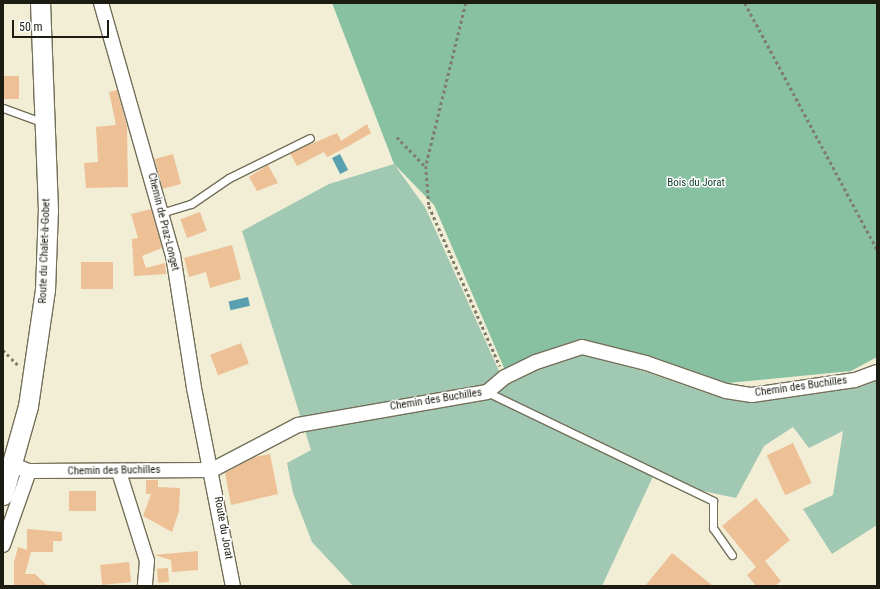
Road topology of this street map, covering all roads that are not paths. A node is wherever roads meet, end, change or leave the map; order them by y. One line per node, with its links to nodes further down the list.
1 (40, 3): 4 (main road, Route du Chalet-à-Gobet)
2 (101, 3): 6 (street, Chemin de Praz-Longet)
3 (3, 108): 4 (lane)
4 (46, 124): 9 (main road, Route du Chalet-à-Gobet)
5 (310, 138): 6 (lane)
6 (162, 213): 10 (street, Chemin de Praz-Longet)
7 (877, 372): 8 (street, Chemin des Buchilles)
8 (488, 392): 10 (street, Chemin des Buchilles); 14 (lane)
9 (21, 468): 11 (street, Chemin des Buchilles); 12 (main road, Route du Chalet-à-Gobet); 13 (street)
10 (212, 470): 11 (street, Chemin des Buchilles); 16 (street, Route du Jorat)
11 (119, 472): 15 (street)
12 (3, 496)
13 (3, 545)
14 (732, 555)
15 (145, 586)
16 (233, 586)

